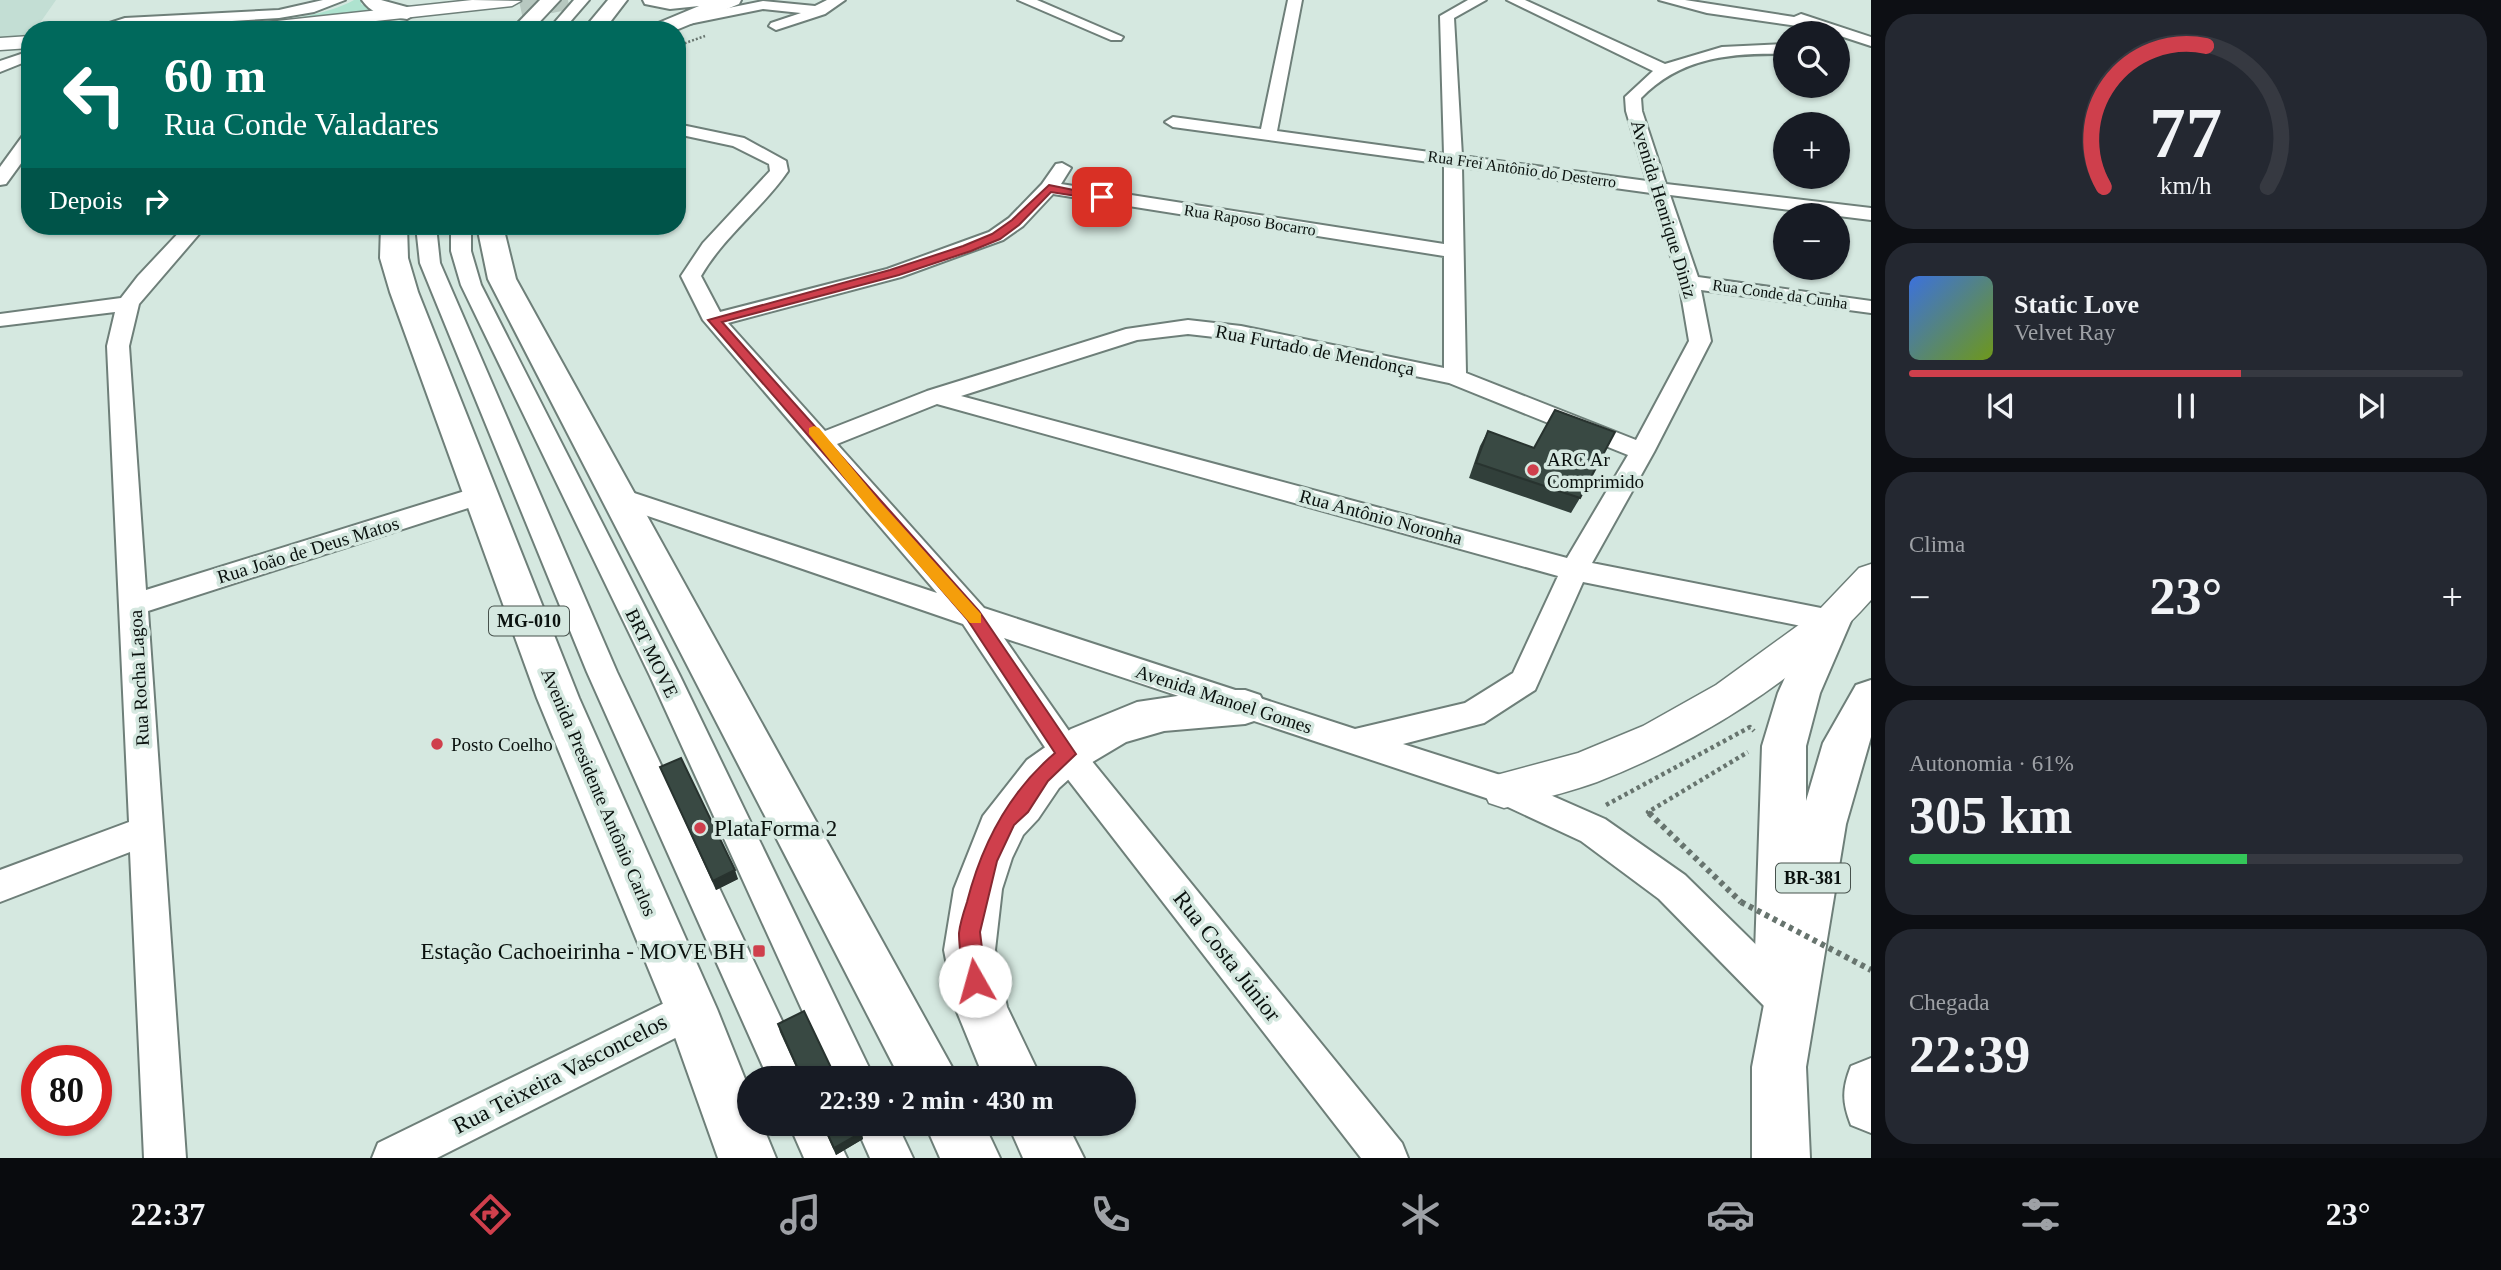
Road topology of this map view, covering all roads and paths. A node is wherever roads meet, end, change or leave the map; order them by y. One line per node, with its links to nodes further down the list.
1 (185, 0): 21 (street)
2 (338, 0): 21 (street)
3 (371, 0): 19 (highway)
4 (551, 0): 20 (highway)
5 (582, 0): 25 (street)
6 (597, 0): 26 (street)
7 (618, 0): 27 (highway)
8 (652, 0): 9 (highway)
9 (708, 0)
10 (732, 0): 28 (highway)
11 (838, 0): 18 (street)
12 (1024, 0): 35 (street)
13 (1296, 0): 48 (street)
14 (1479, 0): 52 (street)
15 (1514, 0): 45 (street)
16 (1666, 0): 30 (street)
17 (1759, 0): 31 (street)
18 (820, 11): 29 (street); 32 (street)
19 (407, 13): 20 (main road); 23 (main road)
20 (518, 14): 24 (main road)
21 (174, 18): 22 (street)
22 (141, 21)
23 (329, 21)
24 (441, 21)
25 (563, 21)
26 (579, 21)
27 (600, 21)
28 (681, 21)
29 (684, 21)
30 (1790, 21)
31 (1809, 21)
32 (776, 26)
33 (716, 32): 37 (path)
34 (1850, 35): 36 (street)
35 (1116, 37)
36 (1871, 42)
37 (686, 43)
38 (0, 44): 39 (main road)
39 (21, 48)
40 (1773, 50): 45 (street, Avenida Henrique Diniz)
41 (21, 52): 43 (main road)
42 (21, 55): 44 (street)
43 (0, 56)
44 (0, 67)
45 (1662, 69): 56 (street, Avenida Henrique Diniz)
46 (1173, 122): 48 (street, Rua Frei Antônio do Desterro)
47 (686, 131): 70 (street, Rua Costa Júnior)
48 (1268, 134): 52 (street, Rua Frei Antônio do Desterro)
49 (21, 141): 50 (street)
50 (0, 149)
51 (21, 151): 54 (street)
52 (1453, 159): 56 (street, Rua Frei Antônio do Desterro); 63 (street)
53 (1062, 168): 55 (street)
54 (0, 180)
55 (1049, 188): 63 (street, Rua Raposo Bocarro); 70 (street)
56 (1658, 188): 57 (street, Rua Frei Antônio do Desterro); 64 (street, Avenida Henrique Diniz)
57 (1871, 214)
58 (188, 235): 66 (street, Rua Rocha Lagoa)
59 (394, 235): 75 (highway, Avenida Presidente Antônio Carlos / MG-010)
60 (427, 235): 95 (street)
61 (461, 235): 65 (street, BRT MOVE)
62 (491, 235): 68 (highway)
63 (1452, 251): 71 (street)
64 (1689, 282): 67 (street, Rua Conde da Cunha); 74 (street, Avenida Henrique Diniz)
65 (471, 285): 68 (street); 96 (street, BRT MOVE)
66 (128, 304): 69 (street); 79 (street, Rua Rocha Lagoa)
67 (1871, 307)
68 (520, 313): 76 (highway)
69 (0, 320)
70 (714, 320): 73 (street, Rua Costa Júnior)
71 (1455, 377): 72 (street, Rua Furtado de Mendonça); 74 (street, Rua Furtado de Mendonça)
72 (935, 396): 73 (street, Rua Furtado de Mendonça); 77 (street, Rua Antônio Noronha)
73 (823, 441): 80 (street, Rua Costa Júnior)
74 (1642, 452): 77 (street, Avenida Henrique Diniz)
75 (481, 495): 79 (street, Rua João de Deus Matos); 94 (highway, Avenida Presidente Antônio Carlos / MG-010)
76 (616, 496): 80 (street, Avenida Manoel Gomes); 97 (highway)
77 (1574, 570): 81 (street, Rua Antônio Noronha); 85 (street, Avenida Henrique Diniz)
78 (1871, 577): 81 (main road)
79 (135, 604): 90 (street, Rua Rocha Lagoa)
80 (973, 615): 83 (street, Avenida Manoel Gomes); 87 (street, Rua Costa Júnior)
81 (1831, 621): 88 (main road); 93 (highway)
82 (1871, 697): 99 (highway, BR-381)
83 (1245, 707): 85 (street, Avenida Manoel Gomes); 87 (highway)
84 (1758, 734): 89 (path)
85 (1355, 742): 88 (street, Avenida Manoel Gomes)
86 (1754, 749): 92 (path, bridge)
87 (1066, 754): 98 (highway); 113 (street, Rua Costa Júnior)
88 (1504, 790): 89 (street, Avenida Manoel Gomes)
89 (1574, 822): 93 (street, Avenida Manoel Gomes)
90 (148, 830): 91 (street); 106 (street, Rua Rocha Lagoa)
91 (0, 886)
92 (1871, 970)
93 (1780, 995): 99 (highway)
94 (691, 1009): 107 (street, Rua Teixeira Vasconcelos); 108 (highway, Avenida Presidente Antônio Carlos / MG-010)
95 (783, 1066)
96 (848, 1066)
97 (924, 1066)
98 (1008, 1066)
99 (1779, 1067): 114 (highway, BR-381)
100 (1871, 1086): 101 (highway)
101 (1871, 1105)
102 (816, 1136): 109 (street)
103 (882, 1136): 110 (street)
104 (959, 1136): 111 (highway)
105 (1043, 1136): 112 (highway)
106 (166, 1158)
107 (393, 1158)
108 (747, 1158)
109 (826, 1158)
110 (892, 1158)
111 (971, 1158)
112 (1055, 1158)
113 (1387, 1158)
114 (1781, 1158)

